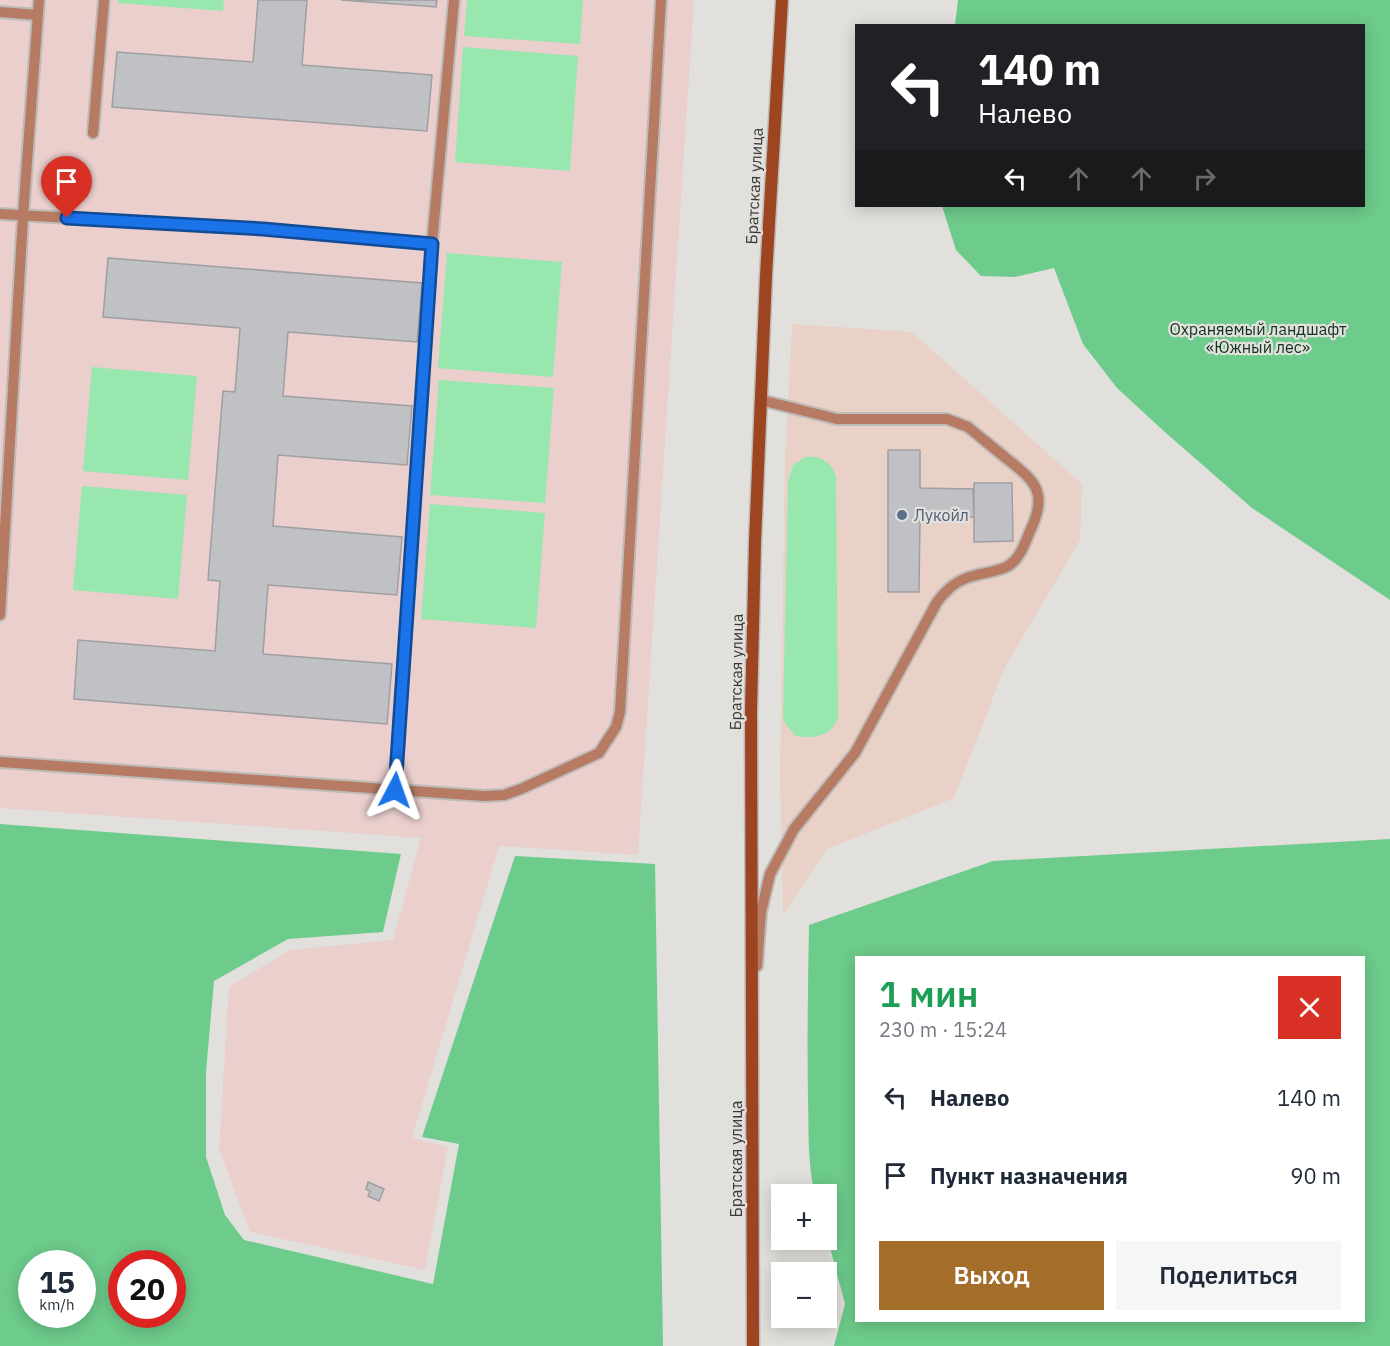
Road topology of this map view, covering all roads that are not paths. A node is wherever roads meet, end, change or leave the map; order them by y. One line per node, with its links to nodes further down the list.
1 (39, 0): 7 (lane)
2 (104, 0): 8 (lane)
3 (453, 0): 11 (lane)
4 (661, 0): 15 (lane)
5 (782, 0): 12 (main road, Братская улица)
6 (0, 12): 7 (lane)
7 (38, 15): 10 (lane)
8 (93, 133)
9 (0, 214): 10 (lane)
10 (23, 216): 11 (lane); 13 (lane)
11 (432, 244): 15 (lane)
12 (761, 400): 16 (main road, Братская улица); 16 (lane)
13 (0, 615)
14 (0, 762): 15 (lane)
15 (395, 790)
16 (753, 1020): 17 (main road, Братская улица)
17 (753, 1346)

